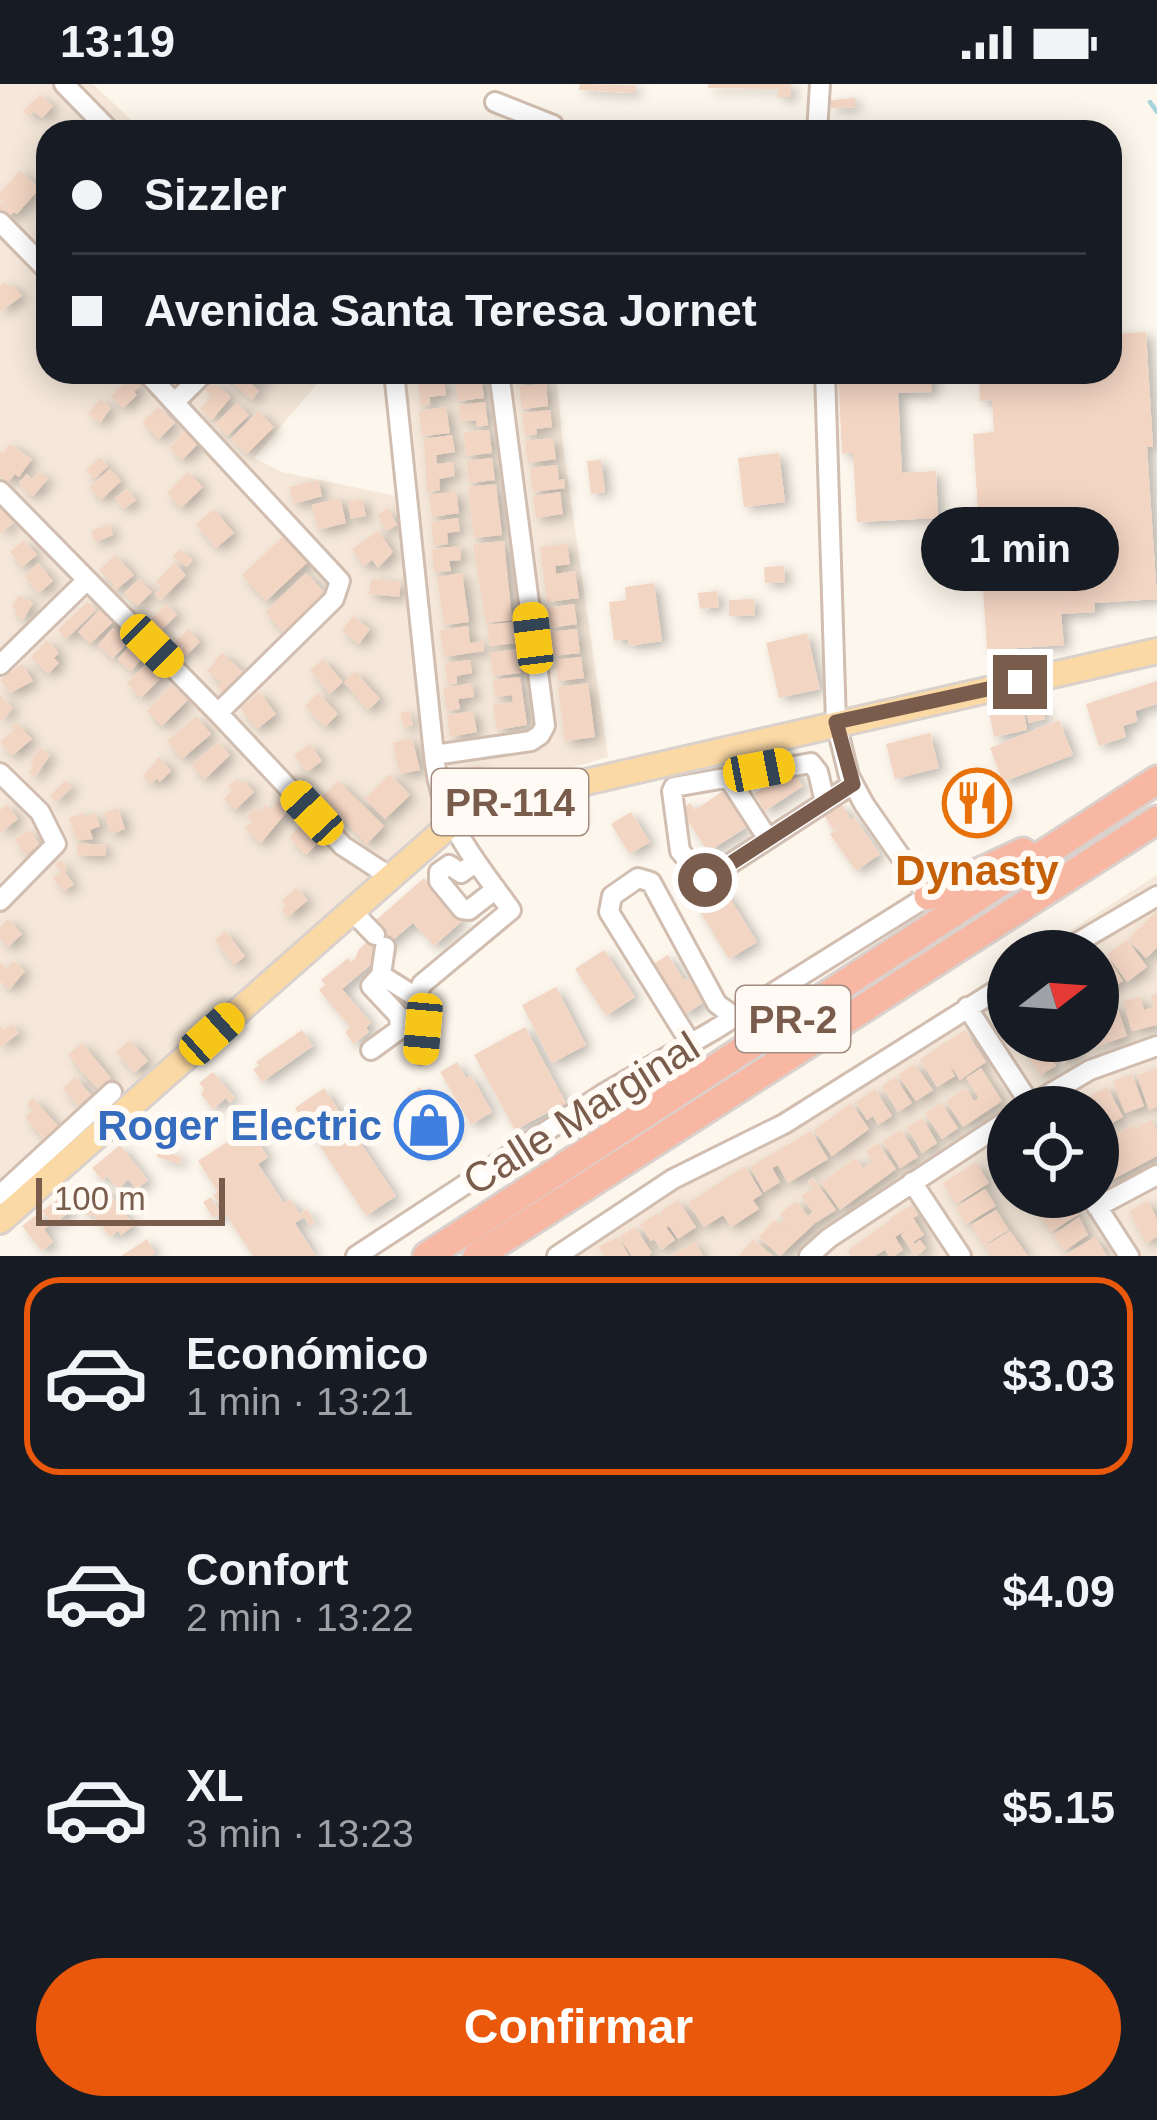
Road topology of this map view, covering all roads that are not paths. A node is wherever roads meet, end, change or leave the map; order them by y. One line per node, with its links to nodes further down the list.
1 (64, 84): 4 (street)
2 (820, 84): 6 (street)
3 (495, 102): 5 (street)
4 (99, 120)
5 (542, 120)
6 (818, 120)
7 (0, 222): 8 (street)
8 (36, 259)
9 (158, 384): 14 (street)
10 (193, 384): 14 (street)
11 (395, 384): 21 (street)
12 (501, 384): 21 (street)
13 (826, 384): 20 (street)
14 (175, 402): 19 (street)
15 (0, 491): 16 (street)
16 (87, 580): 18 (street); 19 (street)
17 (1157, 651): 20 (main road, PR-114)
18 (0, 665)
19 (218, 713): 32 (street)
20 (836, 722): 25 (street); 29 (main road, PR-114)
21 (434, 754): 29 (street)
22 (0, 773): 36 (street)
23 (728, 777): 26 (street); 30 (street); 30 (street)
24 (1157, 780): 27 (highway, PR-2)
25 (853, 784): 26 (street); 34 (street)
26 (825, 802): 30 (street)
27 (1103, 815): 34 (highway); 60 (highway, PR-2)
28 (1157, 820): 61 (highway, PR-2)
29 (452, 823): 31 (street); 32 (main road, PR-114)
30 (768, 839)
31 (476, 862): 33 (street); 33 (street)
32 (389, 876): 37 (main road, PR-114)
33 (496, 889): 41 (street)
34 (928, 896): 43 (street, Calle Marginal)
35 (1157, 896): 38 (street)
36 (0, 901)
37 (351, 910): 39 (street); 57 (main road, PR-114)
38 (1099, 930)
39 (381, 975): 41 (street); 46 (street)
40 (987, 995): 42 (street)
41 (416, 998): 47 (street)
42 (967, 1006): 48 (street); 58 (street)
43 (735, 1017): 44 (street, Calle Marginal); 44 (street)
44 (691, 1044): 59 (street, Calle Marginal)
45 (1157, 1046): 49 (street)
46 (371, 1049)
47 (421, 1054)
48 (1017, 1086)
49 (1063, 1086)
50 (112, 1092): 55 (street)
51 (987, 1134): 53 (street)
52 (1157, 1175): 54 (street)
53 (913, 1182): 62 (street); 63 (street)
54 (1119, 1191)
55 (0, 1195)
56 (1104, 1218): 64 (street)
57 (0, 1221)
58 (570, 1253)
59 (356, 1256)
60 (427, 1256)
61 (477, 1256)
62 (809, 1256)
63 (961, 1256)
64 (1129, 1256)

